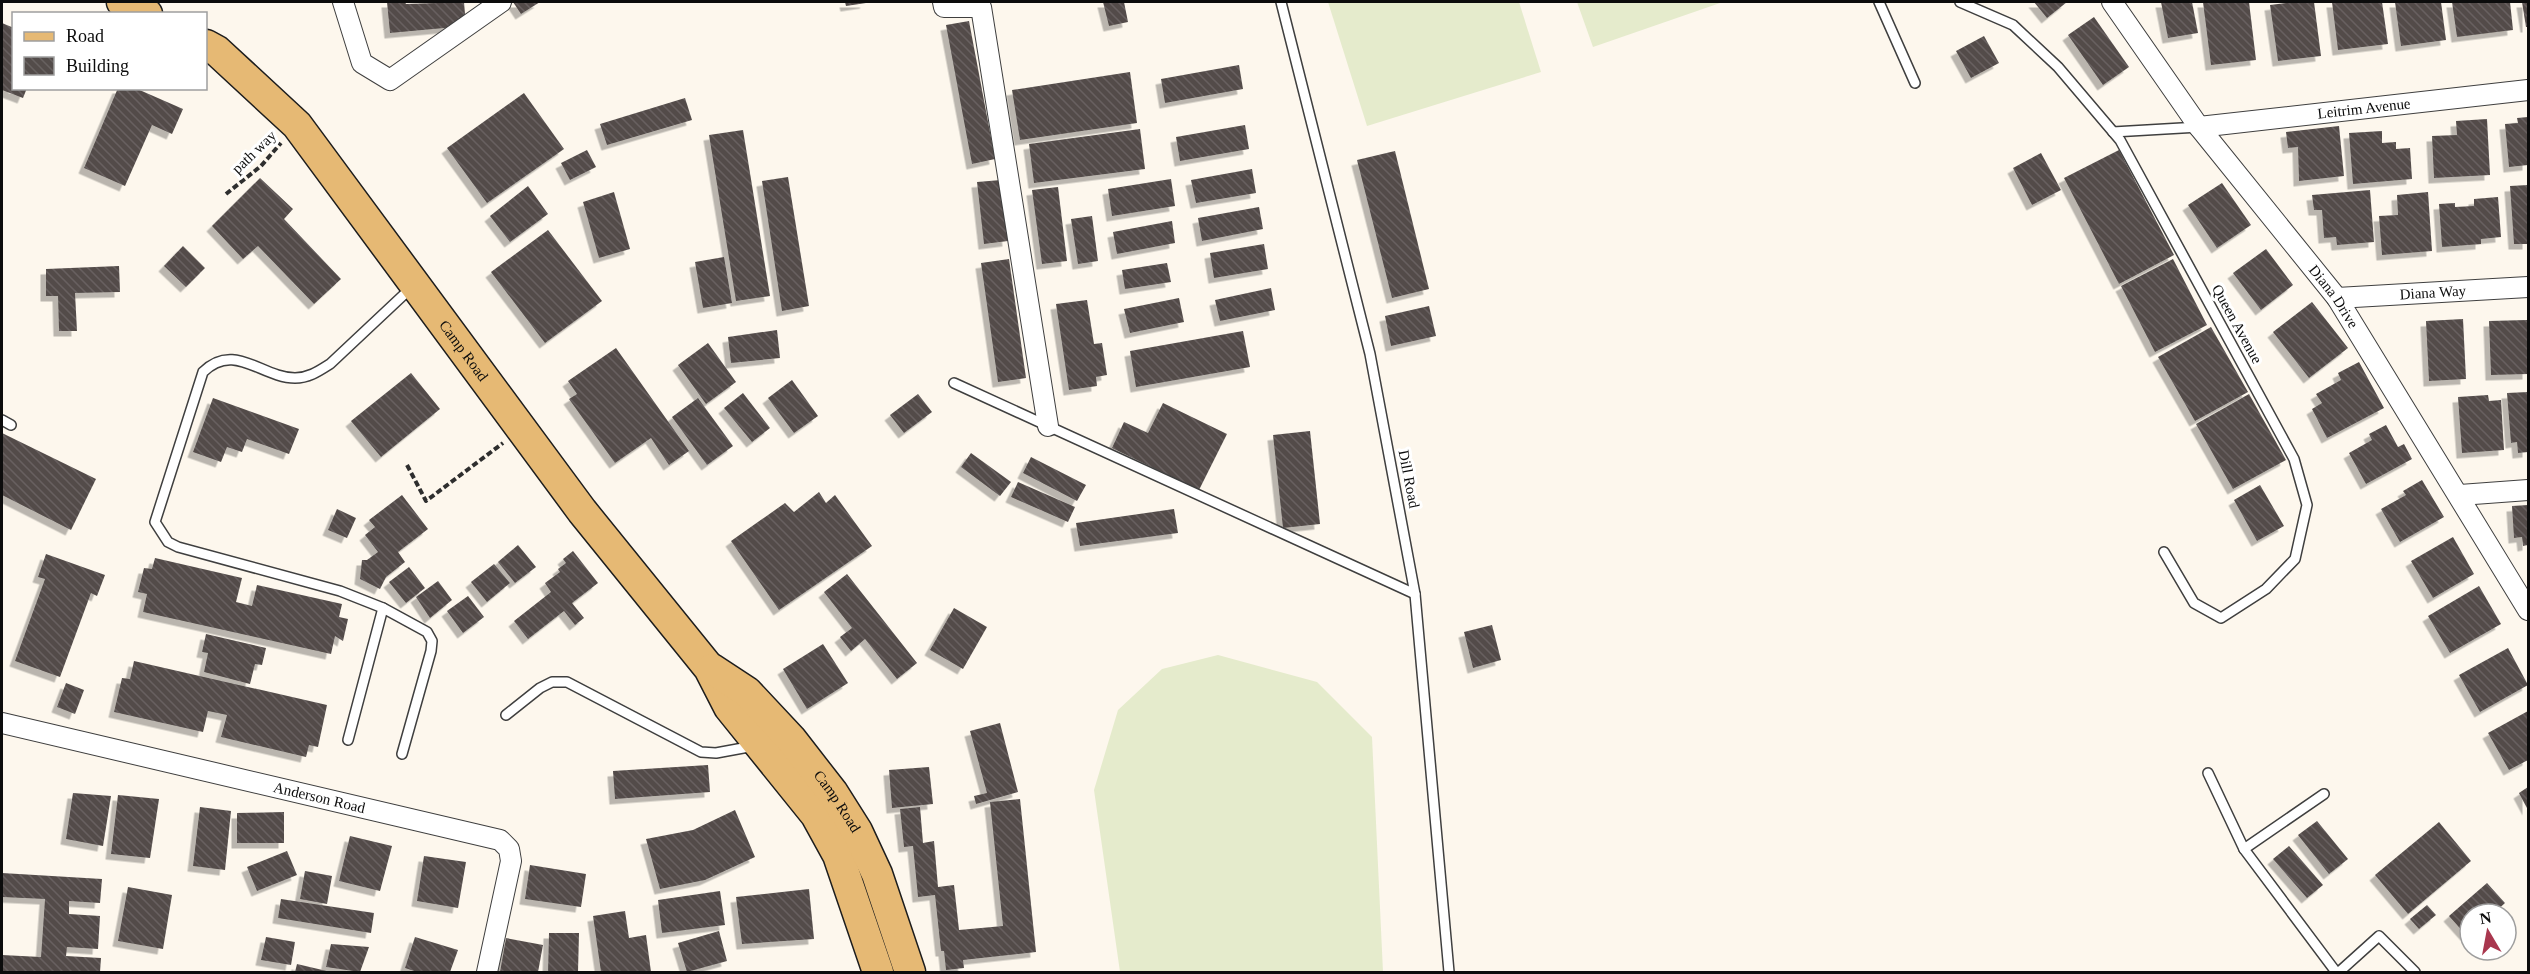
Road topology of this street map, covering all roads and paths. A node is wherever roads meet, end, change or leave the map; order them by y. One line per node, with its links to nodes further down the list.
1 (122, 2): 9 (main road)
2 (343, 2): 3 (street)
3 (501, 2)
4 (944, 2): 23 (street)
5 (1281, 2): 29 (lane, Dill Road)
6 (1879, 2): 11 (lane)
7 (1960, 2): 15 (lane, Queen Avenue)
8 (2112, 2): 14 (street, Diana Drive)
9 (143, 12)
10 (207, 46): 13 (main road, Camp Road)
11 (1915, 83)
12 (2529, 90): 14 (street, Leitrim Avenue)
13 (297, 125): 16 (path, path way); 17 (main road, Camp Road)
14 (2199, 127): 15 (lane); 19 (street, Diana Drive)
15 (2113, 132): 28 (lane, Queen Avenue)
16 (226, 194)
17 (416, 284): 24 (main road, Camp Road); 30 (lane)
18 (2529, 287): 19 (street, Diana Way)
19 (2337, 298): 27 (street, Diana Drive)
20 (954, 383): 23 (lane)
21 (2, 420): 22 (lane)
22 (11, 424)
23 (1048, 426): 29 (lane)
24 (522, 428): 25 (path); 32 (main road, Camp Road)
25 (407, 465)
26 (2529, 490): 27 (street)
27 (2460, 495): 31 (street, Diana Drive)
28 (2164, 552)
29 (1416, 594): 44 (lane, Dill Road)
30 (383, 608): 35 (lane); 37 (lane)
31 (2529, 610)
32 (709, 668): 36 (main road, Camp Road); 43 (main road, Camp Road)
33 (506, 715): 36 (lane)
34 (2, 723): 41 (street, Anderson Road)
35 (348, 740)
36 (760, 745): 42 (main road, Camp Road)
37 (402, 754)
38 (2208, 773): 40 (lane)
39 (2324, 794): 40 (lane)
40 (2244, 849): 45 (lane)
41 (487, 972)
42 (878, 972)
43 (910, 972)
44 (1449, 972)
45 (2338, 972): 46 (lane)
46 (2415, 972)

